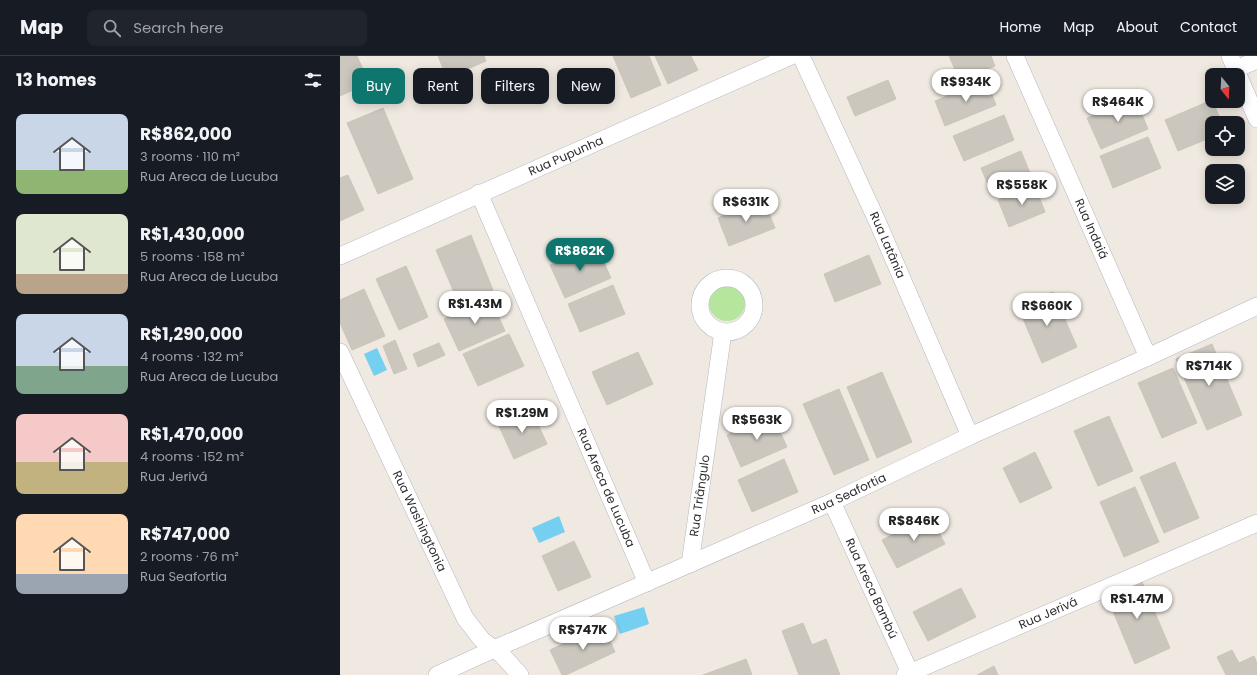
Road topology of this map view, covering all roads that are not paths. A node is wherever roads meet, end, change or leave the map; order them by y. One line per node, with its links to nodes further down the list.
1 (791, 56): 7 (street, Rua Pupunha)
2 (801, 56): 13 (street, Rua Latânia)
3 (1015, 56): 12 (street, Rua Indaiá)
4 (1257, 60): 5 (street)
5 (1233, 63): 6 (street)
6 (1257, 119)
7 (479, 194): 8 (street, Rua Pupunha); 17 (street, Rua Areca de Lucuba)
8 (340, 256)
9 (1257, 306): 12 (street, Rua Seafortia)
10 (723, 332): 16 (street, Rua Triângulo)
11 (340, 352): 18 (street, Rua Washingtonia)
12 (1148, 357): 13 (street, Rua Seafortia)
13 (970, 436): 14 (street, Rua Seafortia)
14 (832, 502): 16 (street, Rua Seafortia); 19 (street, Rua Areca Bambú)
15 (1257, 523): 19 (street, Rua Jerivá)
16 (690, 564): 17 (street, Rua Seafortia)
17 (647, 583): 18 (street, Rua Seafortia)
18 (494, 649): 20 (street, Rua Seafortia); 21 (street, Rua Washingtonia)
19 (909, 674)
20 (437, 675)
21 (520, 675)

